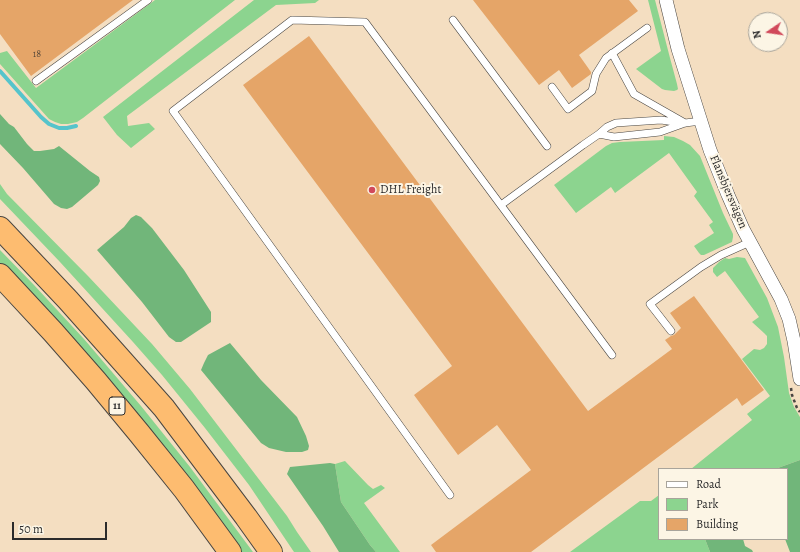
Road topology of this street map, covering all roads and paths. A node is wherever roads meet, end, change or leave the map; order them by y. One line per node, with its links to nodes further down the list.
1 (148, 0): 6 (lane)
2 (666, 0): 8 (street, Flansbjersvägen)
3 (453, 20): 11 (lane)
4 (647, 28): 5 (lane)
5 (612, 54): 7 (lane); 9 (lane)
6 (36, 81)
7 (552, 87)
8 (701, 121): 9 (lane); 14 (street, Flansbjersvägen)
9 (685, 124): 10 (lane); 10 (lane)
10 (599, 134): 12 (lane)
11 (547, 146)
12 (501, 205): 18 (lane); 21 (lane)
13 (0, 228): 23 (highway)
14 (750, 242): 17 (lane); 19 (street, Flansbjersvägen)
15 (0, 275): 22 (highway, 11)
16 (0, 291): 22 (highway)
17 (671, 331)
18 (612, 355)
19 (795, 381): 20 (path)
20 (800, 412)
21 (450, 495)
22 (227, 548)
23 (271, 552)

